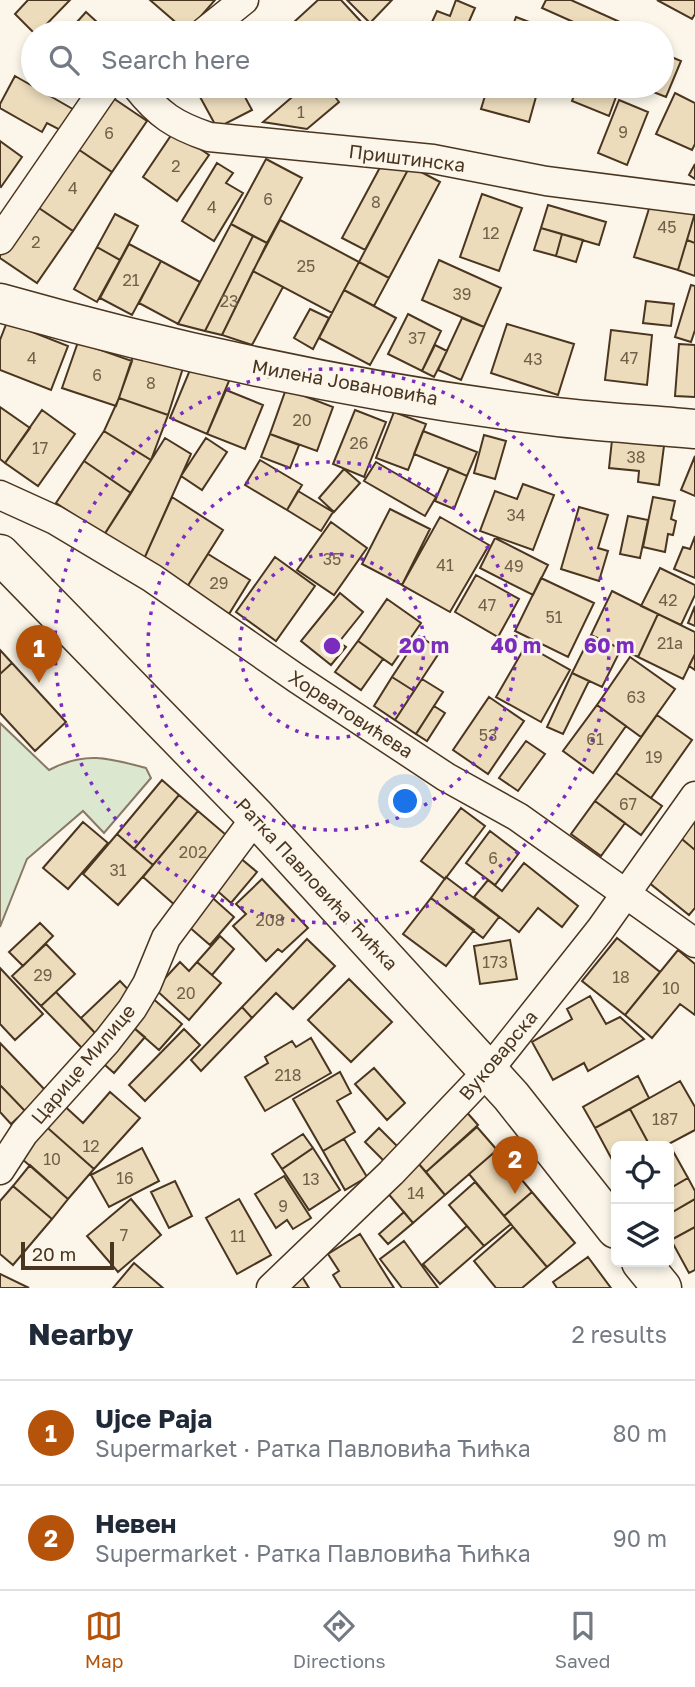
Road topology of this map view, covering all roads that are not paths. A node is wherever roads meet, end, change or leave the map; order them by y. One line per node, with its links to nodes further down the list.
1 (244, 0): 2 (street)
2 (218, 21)
3 (98, 98): 6 (street)
4 (146, 98): 5 (street, Приштинска)
5 (695, 200)
6 (0, 240)
7 (0, 303): 8 (main road, Милена Јовановића)
8 (695, 429)
9 (0, 495): 13 (street, Хорватовићева)
10 (0, 554): 12 (main road, Ратка Павловића Ћићка)
11 (695, 796): 13 (street, Вуковарска)
12 (256, 817): 15 (main road, Ратка Павловића Ћићка); 16 (street, Царице Милице)
13 (625, 893): 14 (street, Хорватовићева); 15 (street, Вуковарска)
14 (695, 943)
15 (488, 1071): 17 (main road, Ратка Павловића Ћићка); 19 (street, Вуковарска)
16 (0, 1170)
17 (611, 1223)
18 (646, 1267): 20 (main road)
19 (271, 1288)
20 (662, 1288)

